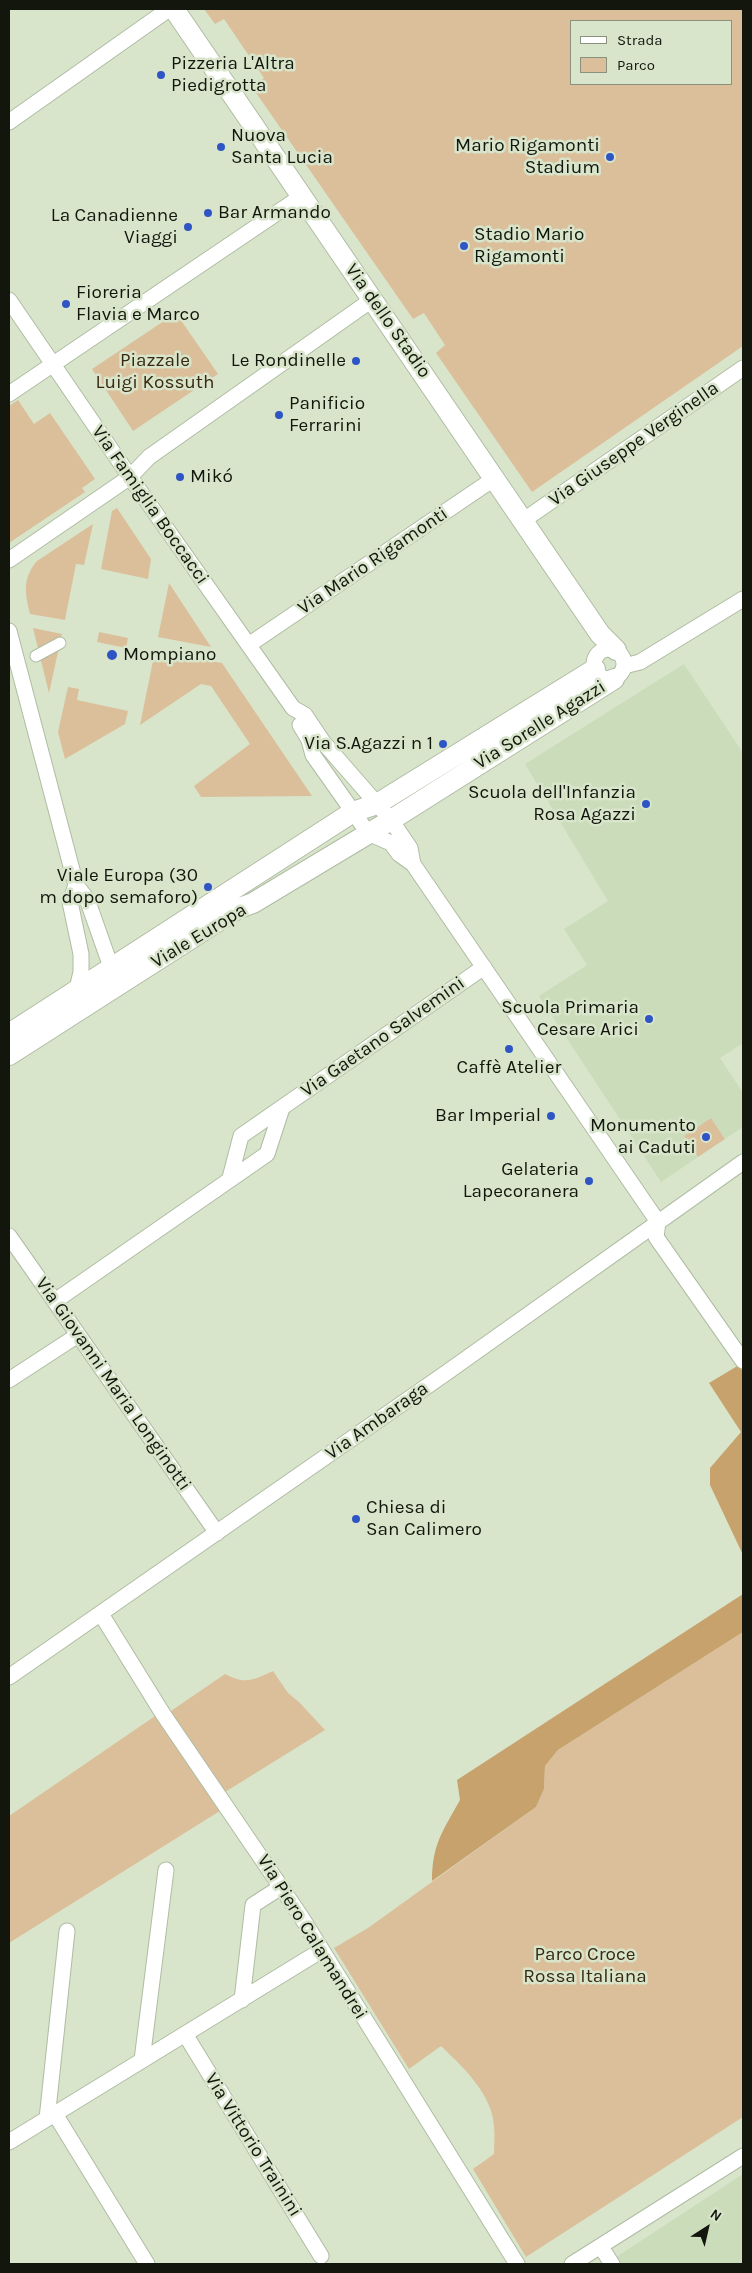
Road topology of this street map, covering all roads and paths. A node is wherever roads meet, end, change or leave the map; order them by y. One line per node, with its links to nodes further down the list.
1 (169, 9): 3 (street)
2 (174, 9): 4 (street, Via dello Stadio)
3 (9, 122)
4 (302, 196): 6 (street, Via dello Stadio); 7 (street)
5 (9, 300): 7 (street, Via Famiglia Boccacci)
6 (373, 300): 10 (street); 11 (street, Via dello Stadio)
7 (53, 365): 9 (street); 10 (street, Via Famiglia Boccacci)
8 (743, 368): 12 (street, Via Giuseppe Verginella)
9 (9, 394)
10 (130, 477): 13 (street); 18 (street, Via Famiglia Boccacci)
11 (495, 478): 12 (street, Via dello Stadio); 18 (street, Via Mario Rigamonti)
12 (524, 520): 16 (street, Via dello Stadio)
13 (9, 560)
14 (743, 600): 21 (street, Via Sorelle Agazzi)
15 (9, 631): 28 (street)
16 (600, 634): 20 (street); 21 (street, Via dello Stadio)
17 (60, 643): 19 (street)
18 (250, 644): 22 (street, Via Famiglia Boccacci)
19 (36, 656)
20 (595, 664): 21 (street); 21 (street); 23 (street, Via Sorelle Agazzi)
21 (618, 665): 25 (street, Via Sorelle Agazzi)
22 (293, 708): 23 (street, Via Famiglia Boccacci); 24 (street, Via Famiglia Boccacci)
23 (377, 804): 24 (street, Viale Europa); 25 (street, Via Famiglia Boccacci)
24 (353, 812): 26 (street, Via Famiglia Boccacci); 29 (street, Viale Europa)
25 (391, 820): 26 (street, Viale Europa); 27 (street, Via Famiglia Boccacci)
26 (368, 833): 27 (street, Via Famiglia Boccacci); 32 (street, Viale Europa)
27 (413, 864): 30 (street, Via Famiglia Boccacci)
28 (76, 885): 29 (street); 31 (street)
29 (112, 967): 31 (street, Viale Europa); 32 (street)
30 (484, 967): 35 (street, Via Gaetano Salvemini); 38 (street, Via Famiglia Boccacci)
31 (77, 989): 33 (street, Viale Europa)
32 (54, 1026): 34 (street, Viale Europa)
33 (9, 1034)
34 (9, 1055)
35 (282, 1108): 37 (street, Via Gaetano Salvemini); 37 (street, Via Gaetano Salvemini)
36 (743, 1162): 38 (street, Via Ambaraga)
37 (230, 1178): 40 (street, Via Gaetano Salvemini)
38 (658, 1222): 42 (street); 44 (street, Via Ambaraga)
39 (9, 1236): 40 (street, Via Giovanni Maria Longinotti)
40 (54, 1301): 41 (street, Via Giovanni Maria Longinotti)
41 (78, 1335): 43 (street); 44 (street, Via Giovanni Maria Longinotti)
42 (743, 1361)
43 (9, 1380)
44 (217, 1533): 45 (street, Via Ambaraga)
45 (101, 1614): 46 (street, Via Ambaraga); 48 (street, Via Piero Calamandrei)
46 (9, 1677)
47 (166, 1870): 53 (street)
48 (281, 1887): 50 (street, Via Piero Calamandrei); 51 (street)
49 (67, 1931): 54 (street)
50 (322, 1950): 51 (street); 60 (street, Via Piero Calamandrei)
51 (242, 2000): 52 (street)
52 (185, 2034): 53 (street); 58 (street, Via Vittorio Trainini)
53 (142, 2060): 54 (street)
54 (51, 2116): 55 (street); 59 (street)
55 (9, 2142)
56 (743, 2156): 57 (street)
57 (601, 2247): 61 (street); 62 (street)
58 (321, 2256)
59 (147, 2264)
60 (516, 2264)
61 (572, 2264)
62 (612, 2264)

